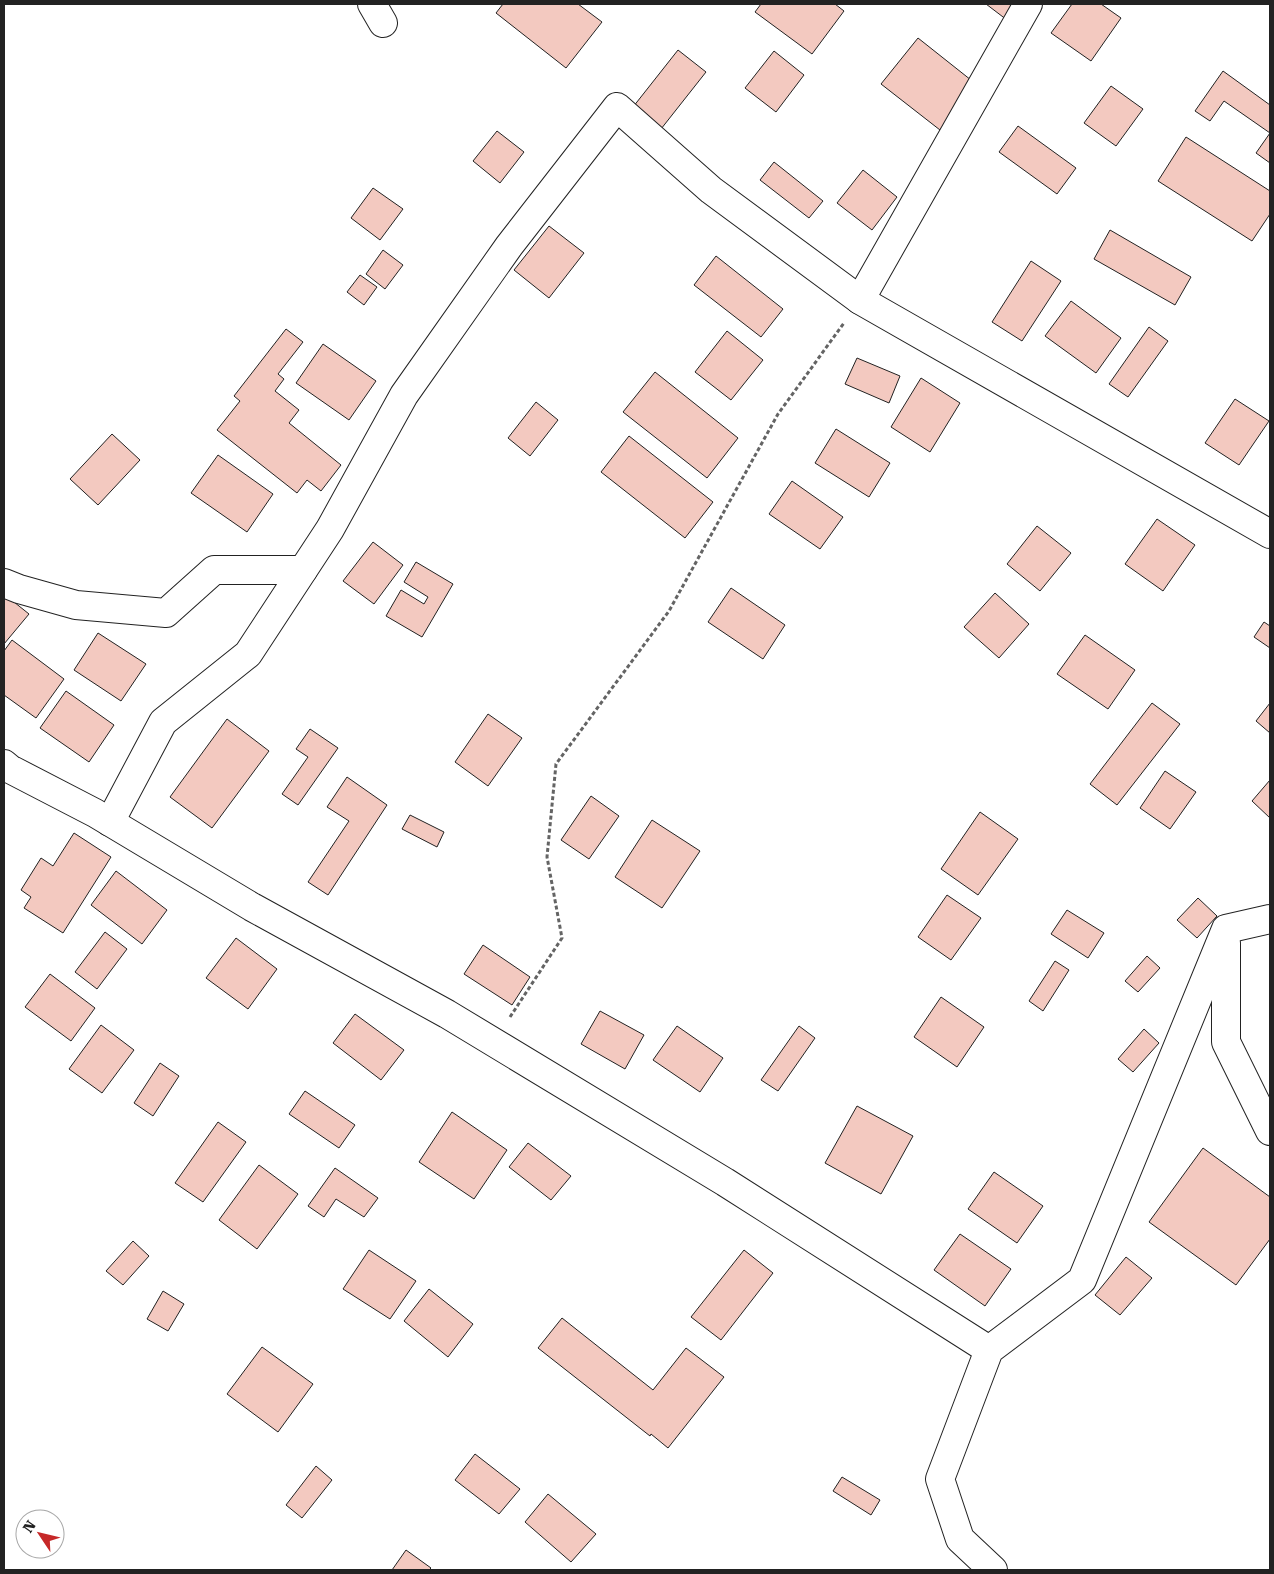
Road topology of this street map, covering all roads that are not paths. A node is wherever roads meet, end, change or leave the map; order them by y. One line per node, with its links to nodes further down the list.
1 (1028, 4): 2 (street)
2 (860, 300): 3 (street); 4 (street)
3 (1270, 534)
4 (303, 570): 5 (street); 7 (street)
5 (4, 583)
6 (4, 764): 7 (street)
7 (110, 822): 11 (street)
8 (1270, 919): 9 (street)
9 (1226, 929): 10 (street); 11 (street)
10 (1270, 1130)
11 (989, 1350): 12 (street)
12 (993, 1570)

